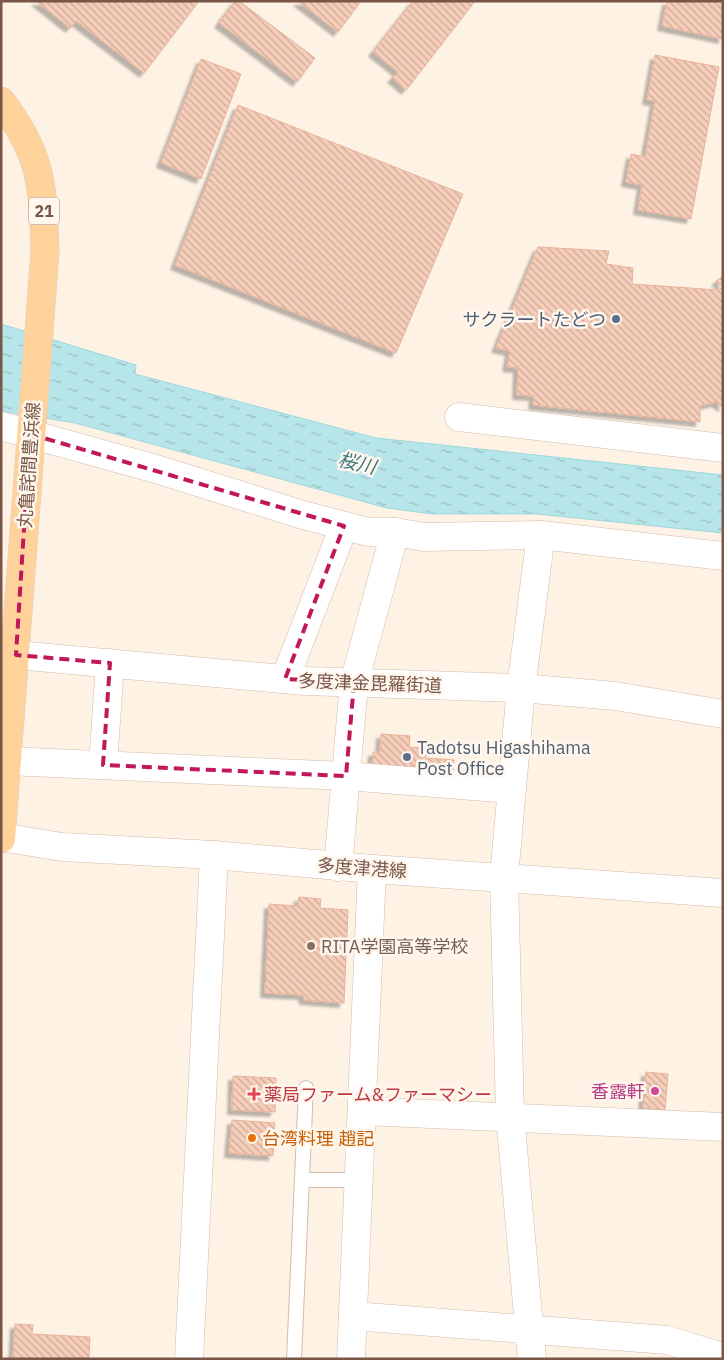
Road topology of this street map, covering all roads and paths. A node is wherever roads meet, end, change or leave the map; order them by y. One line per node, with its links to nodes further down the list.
1 (1, 101): 4 (main road, 丸亀詫間豊浜線 / 21)
2 (459, 418): 5 (street)
3 (1, 426): 4 (street)
4 (30, 434): 6 (street); 10 (main road, 丸亀詫間豊浜線 / 21)
5 (723, 448)
6 (344, 526): 7 (street); 12 (street)
7 (395, 532): 8 (street); 13 (street)
8 (541, 536): 9 (street); 14 (street)
9 (723, 556)
10 (9, 653): 11 (street, 多度津金毘羅街道); 16 (main road, 丸亀詫間豊浜線 / 21)
11 (110, 663): 12 (street, 多度津金毘羅街道); 17 (street)
12 (285, 679): 13 (street, 多度津金毘羅街道)
13 (354, 683): 14 (street, 多度津金毘羅街道); 18 (street)
14 (521, 688): 15 (street, 多度津金毘羅街道); 19 (street)
15 (723, 714)
16 (8, 761): 17 (street); 20 (main road, 丸亀詫間豊浜線 / 21)
17 (103, 765): 18 (street)
18 (346, 776): 19 (street); 22 (street)
19 (512, 788): 24 (street)
20 (1, 838): 21 (street, 多度津港線)
21 (214, 856): 22 (street, 多度津港線); 35 (street)
22 (338, 866): 23 (street, 多度津港線)
23 (372, 869): 24 (street, 多度津港線); 27 (street)
24 (504, 877): 25 (street, 多度津港線); 28 (street)
25 (723, 894)
26 (306, 1088): 30 (lane)
27 (362, 1111): 28 (street); 31 (street)
28 (510, 1116): 29 (street); 33 (street)
29 (723, 1127)
30 (302, 1180): 31 (lane); 36 (lane)
31 (359, 1180): 32 (street)
32 (353, 1316): 33 (street); 37 (street)
33 (530, 1329): 34 (street); 38 (street)
34 (723, 1357)
35 (189, 1359)
36 (294, 1359)
37 (351, 1359)
38 (532, 1359)

